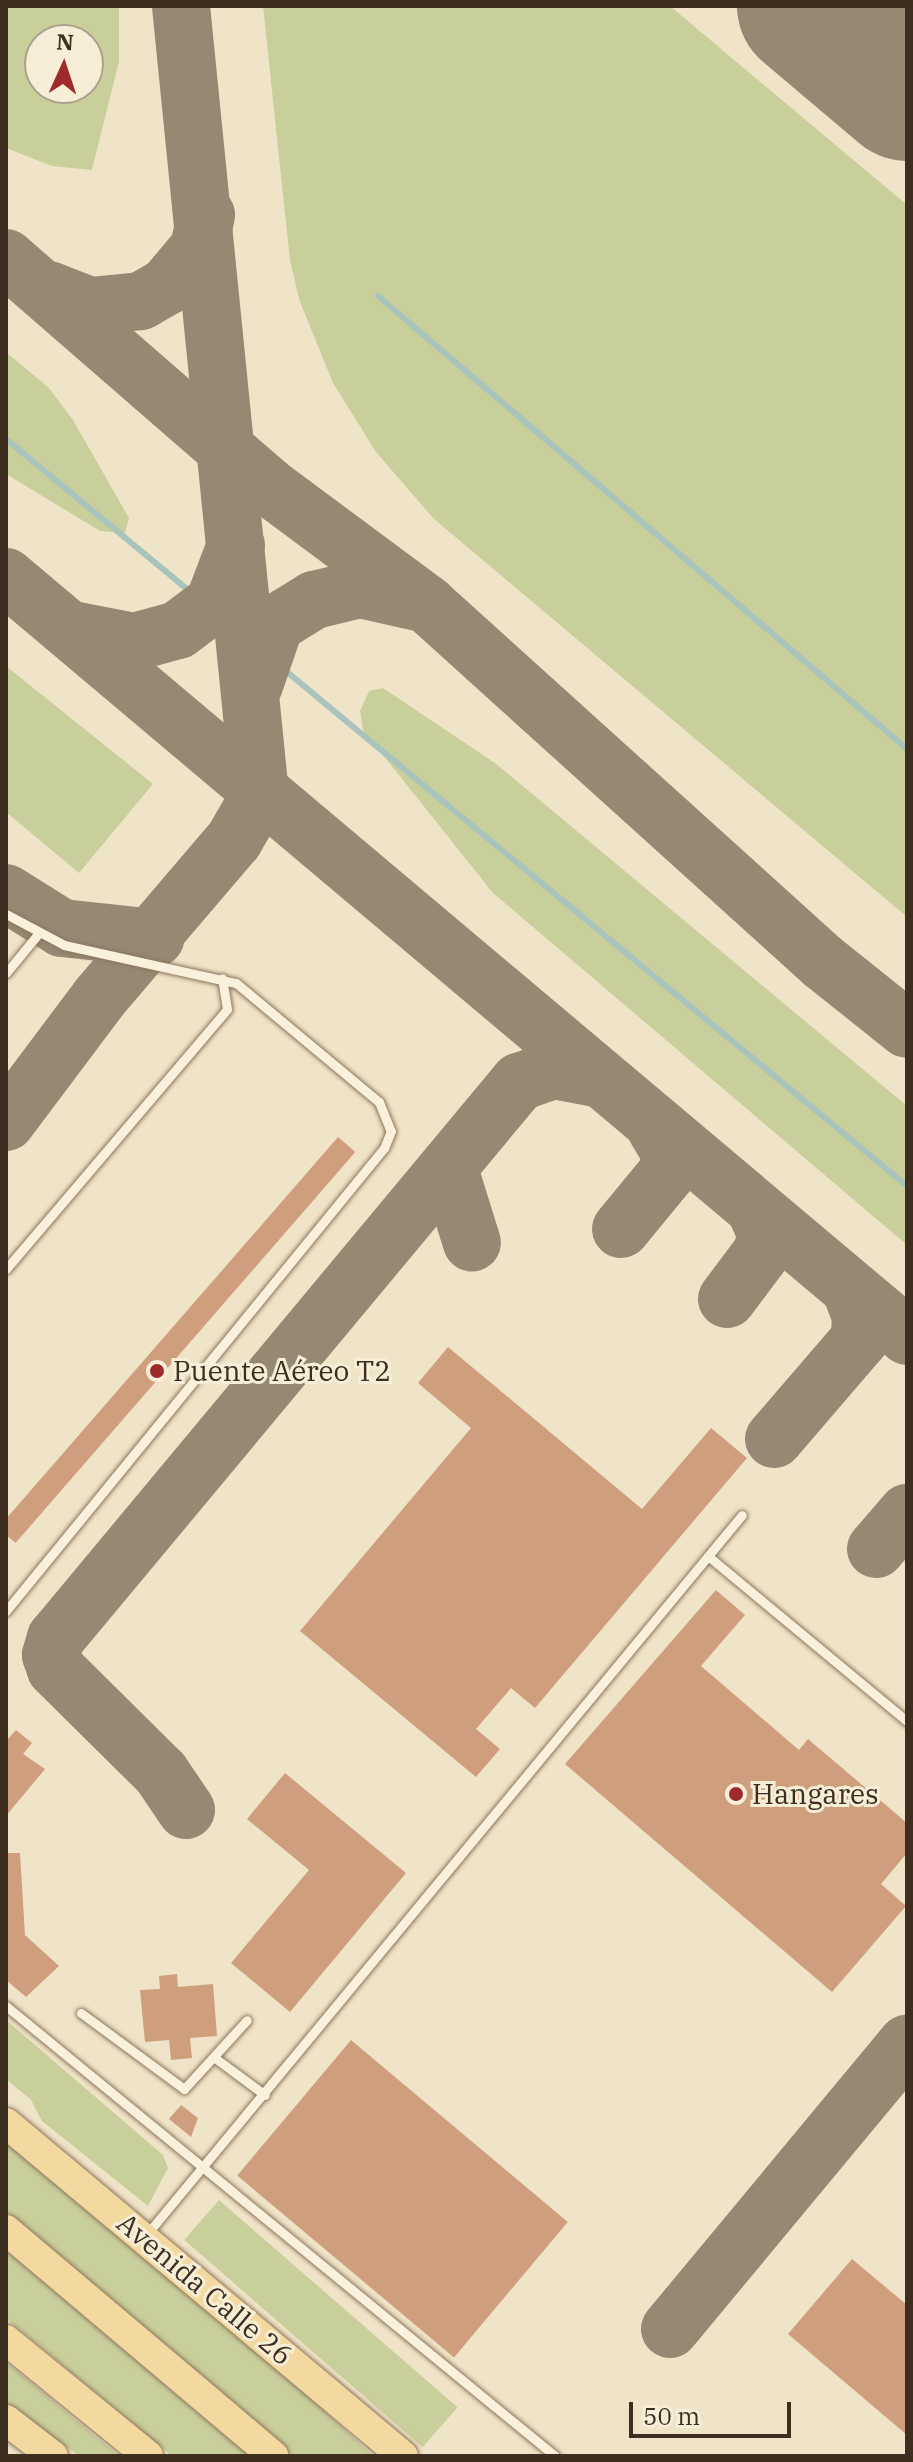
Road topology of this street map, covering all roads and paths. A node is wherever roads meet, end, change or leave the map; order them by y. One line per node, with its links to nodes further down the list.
1 (6, 914): 2 (lane)
2 (38, 934): 3 (lane); 4 (lane)
3 (6, 973)
4 (222, 978): 5 (lane); 8 (lane)
5 (6, 1269)
6 (742, 1515): 7 (lane)
7 (708, 1556): 9 (lane); 14 (lane)
8 (6, 1611)
9 (907, 1721)
10 (6, 2006): 16 (lane)
11 (81, 2013): 13 (lane)
12 (247, 2020): 13 (lane)
13 (215, 2058): 14 (lane)
14 (265, 2095): 16 (lane)
15 (6, 2123): 18 (main road, Avenida Calle 26)
16 (203, 2170): 18 (lane); 27 (lane)
17 (6, 2230): 26 (main road)
18 (144, 2237): 22 (main road, Avenida Calle 26)
19 (6, 2340): 25 (main road)
20 (6, 2420): 24 (main road)
21 (6, 2428): 23 (main road)
22 (399, 2453)
23 (36, 2456)
24 (53, 2456)
25 (148, 2456)
26 (273, 2456)
27 (555, 2456)

